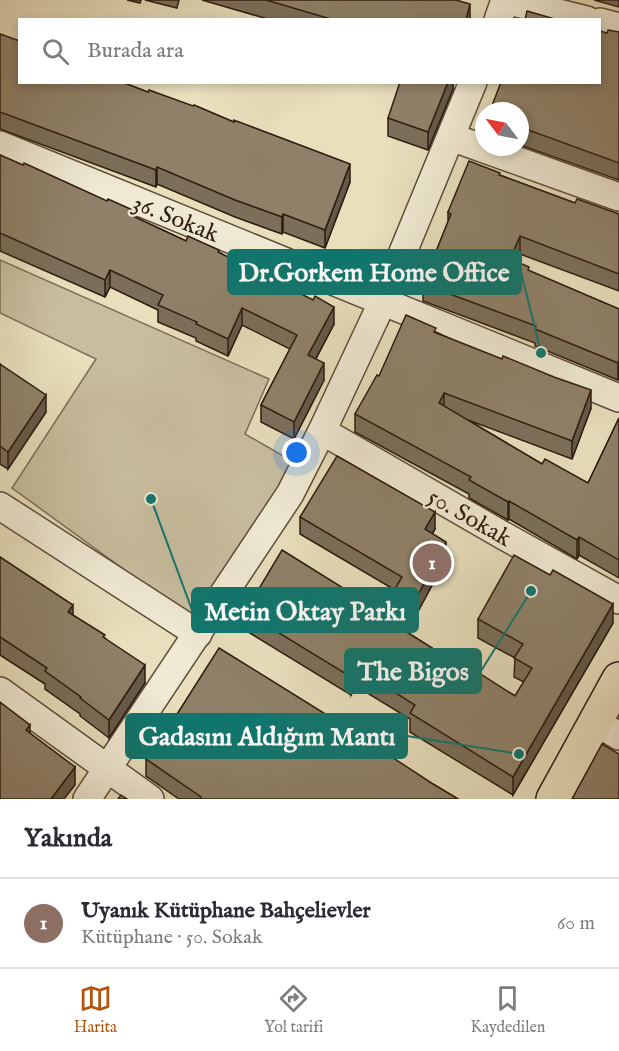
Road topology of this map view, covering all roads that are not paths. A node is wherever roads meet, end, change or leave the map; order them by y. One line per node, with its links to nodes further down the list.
1 (505, 0): 2 (street); 3 (street)
2 (499, 18)
3 (579, 18)
4 (601, 22): 5 (street)
5 (619, 27)
6 (472, 84): 7 (street)
7 (451, 137): 9 (street); 10 (street)
8 (0, 145): 10 (street, 36. Sokak)
9 (619, 197)
10 (382, 303): 11 (street, 36. Sokak); 12 (street)
11 (619, 398)
12 (322, 431): 14 (street, 50. Sokak); 15 (street)
13 (0, 506): 15 (street)
14 (619, 600)
15 (198, 634): 19 (street)
16 (619, 679): 18 (main road)
17 (0, 691): 19 (street)
18 (608, 730): 22 (main road)
19 (108, 769): 20 (street); 21 (street)
20 (87, 799)
21 (150, 799)
22 (553, 799)

